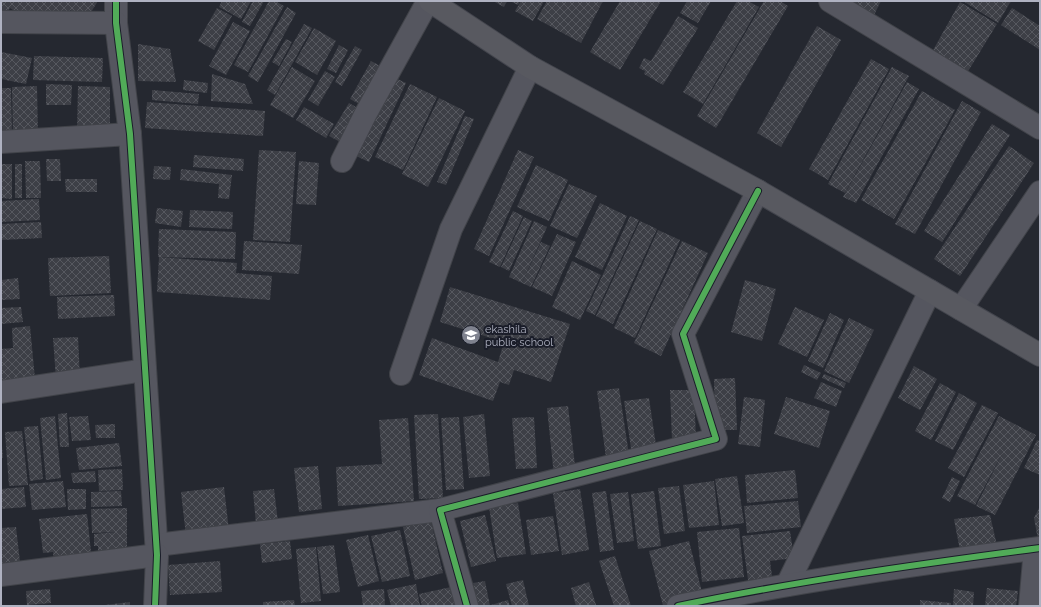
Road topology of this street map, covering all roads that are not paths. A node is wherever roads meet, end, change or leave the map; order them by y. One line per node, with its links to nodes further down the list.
1 (116, 1): 5 (street)
2 (429, 1): 6 (main road); 10 (street)
3 (830, 1): 7 (street)
4 (1, 22): 5 (street)
5 (116, 23): 8 (street)
6 (530, 67): 11 (main road); 17 (street)
7 (1040, 128)
8 (130, 134): 9 (street); 16 (street)
9 (1, 142)
10 (342, 161)
11 (758, 191): 13 (main road); 19 (street)
12 (1040, 192): 14 (street)
13 (930, 291): 14 (main road); 23 (street)
14 (961, 309): 15 (main road)
15 (1040, 355)
16 (145, 370): 18 (street); 21 (street)
17 (401, 374)
18 (1, 392)
19 (440, 510): 21 (street); 26 (street)
20 (1037, 548): 23 (street); 28 (street)
21 (157, 550): 22 (street); 25 (street)
22 (1, 575)
23 (787, 585): 24 (street)
24 (737, 600): 27 (street)
25 (155, 606)
26 (467, 606)
27 (678, 606)
28 (1030, 606)

